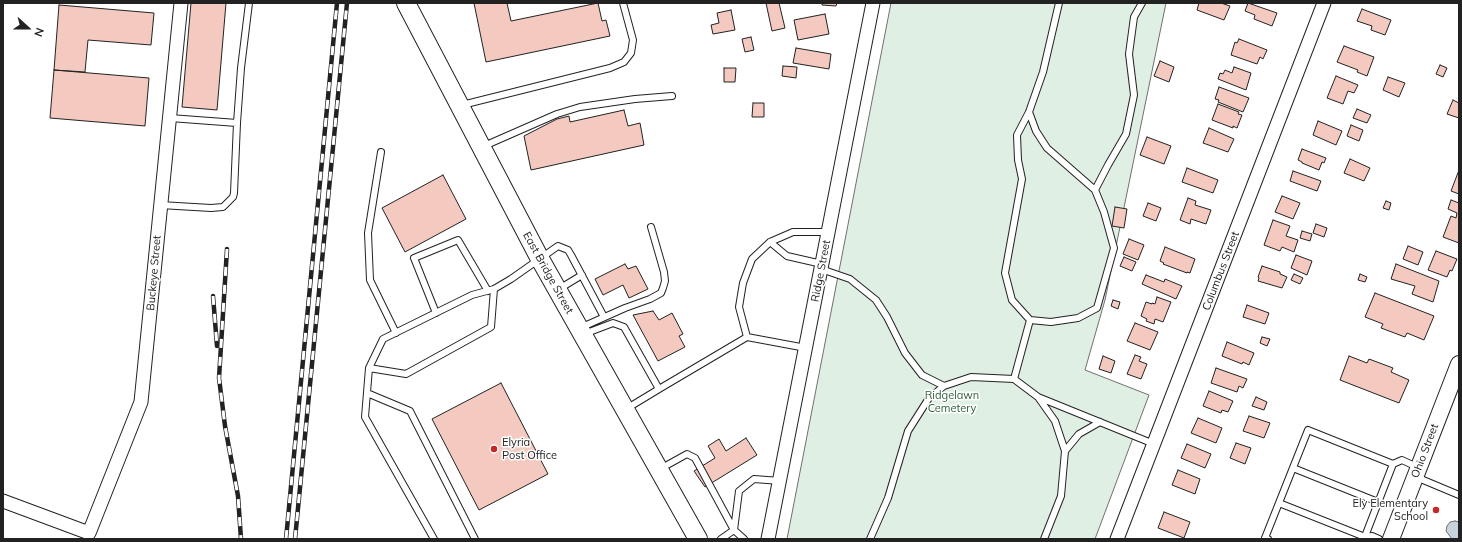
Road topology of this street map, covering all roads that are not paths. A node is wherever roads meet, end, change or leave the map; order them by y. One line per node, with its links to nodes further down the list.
1 (181, 3): 12 (street, Buckeye Street)
2 (249, 3): 13 (lane)
3 (406, 3): 10 (main road, East Bridge Street)
4 (623, 3): 10 (lane)
5 (874, 3): 19 (street, Ridge Street)
6 (1059, 3): 11 (lane)
7 (1142, 3): 16 (lane)
8 (1324, 3): 43 (street, Columbus Street)
9 (672, 96): 14 (lane)
10 (459, 106): 14 (main road, East Bridge Street)
11 (1029, 112): 16 (lane); 29 (lane)
12 (170, 118): 13 (lane); 17 (street, Buckeye Street)
13 (237, 123): 17 (lane)
14 (481, 148): 21 (main road, East Bridge Street)
15 (381, 152): 31 (lane)
16 (1095, 190): 29 (lane)
17 (160, 205): 51 (street, Buckeye Street)
18 (651, 227): 28 (lane)
19 (829, 232): 20 (lane); 22 (street, Ridge Street)
20 (770, 242): 22 (lane); 32 (lane)
21 (540, 259): 23 (lane); 24 (lane); 25 (main road, East Bridge Street)
22 (822, 267): 33 (street, Ridge Street); 37 (lane)
23 (582, 275): 25 (lane); 28 (lane)
24 (494, 289): 26 (lane); 35 (lane)
25 (557, 290): 30 (main road, East Bridge Street)
26 (488, 291): 27 (lane); 27 (lane)
27 (436, 313): 31 (lane)
28 (604, 317): 30 (lane)
29 (1030, 320): 36 (lane)
30 (581, 332): 38 (lane); 41 (main road, East Bridge Street)
31 (396, 333): 35 (lane)
32 (747, 337): 33 (lane); 38 (lane)
33 (806, 348): 49 (street, Ridge Street)
34 (1459, 364): 48 (street, Ohio Street)
35 (370, 368): 39 (lane)
36 (1014, 379): 37 (lane); 40 (lane)
37 (944, 386): 62 (lane)
38 (660, 390): 41 (lane)
39 (367, 393): 56 (lane); 57 (lane)
40 (1038, 397): 42 (lane); 44 (lane)
41 (625, 410): 47 (main road, East Bridge Street)
42 (1100, 422): 43 (lane); 44 (lane)
43 (1154, 444): 64 (street, Columbus Street)
44 (1065, 451): 63 (lane)
45 (1393, 464): 46 (lane); 48 (lane); 52 (lane)
46 (1293, 468): 52 (lane); 53 (lane)
47 (658, 470): 54 (lane); 58 (main road, East Bridge Street)
48 (1417, 472): 50 (lane); 67 (street, Ohio Street)
49 (780, 481): 54 (lane); 61 (street, Ridge Street)
50 (1459, 495)
51 (3, 501)
52 (1378, 502): 55 (lane)
53 (1279, 503): 55 (lane); 65 (lane)
54 (734, 530): 59 (lane); 60 (lane)
55 (1365, 538): 66 (lane)
56 (434, 539)
57 (475, 539)
58 (698, 539)
59 (721, 539)
60 (744, 539)
61 (768, 539)
62 (870, 539)
63 (1044, 539)
64 (1117, 539)
65 (1268, 539)
66 (1380, 539)
67 (1391, 539)

